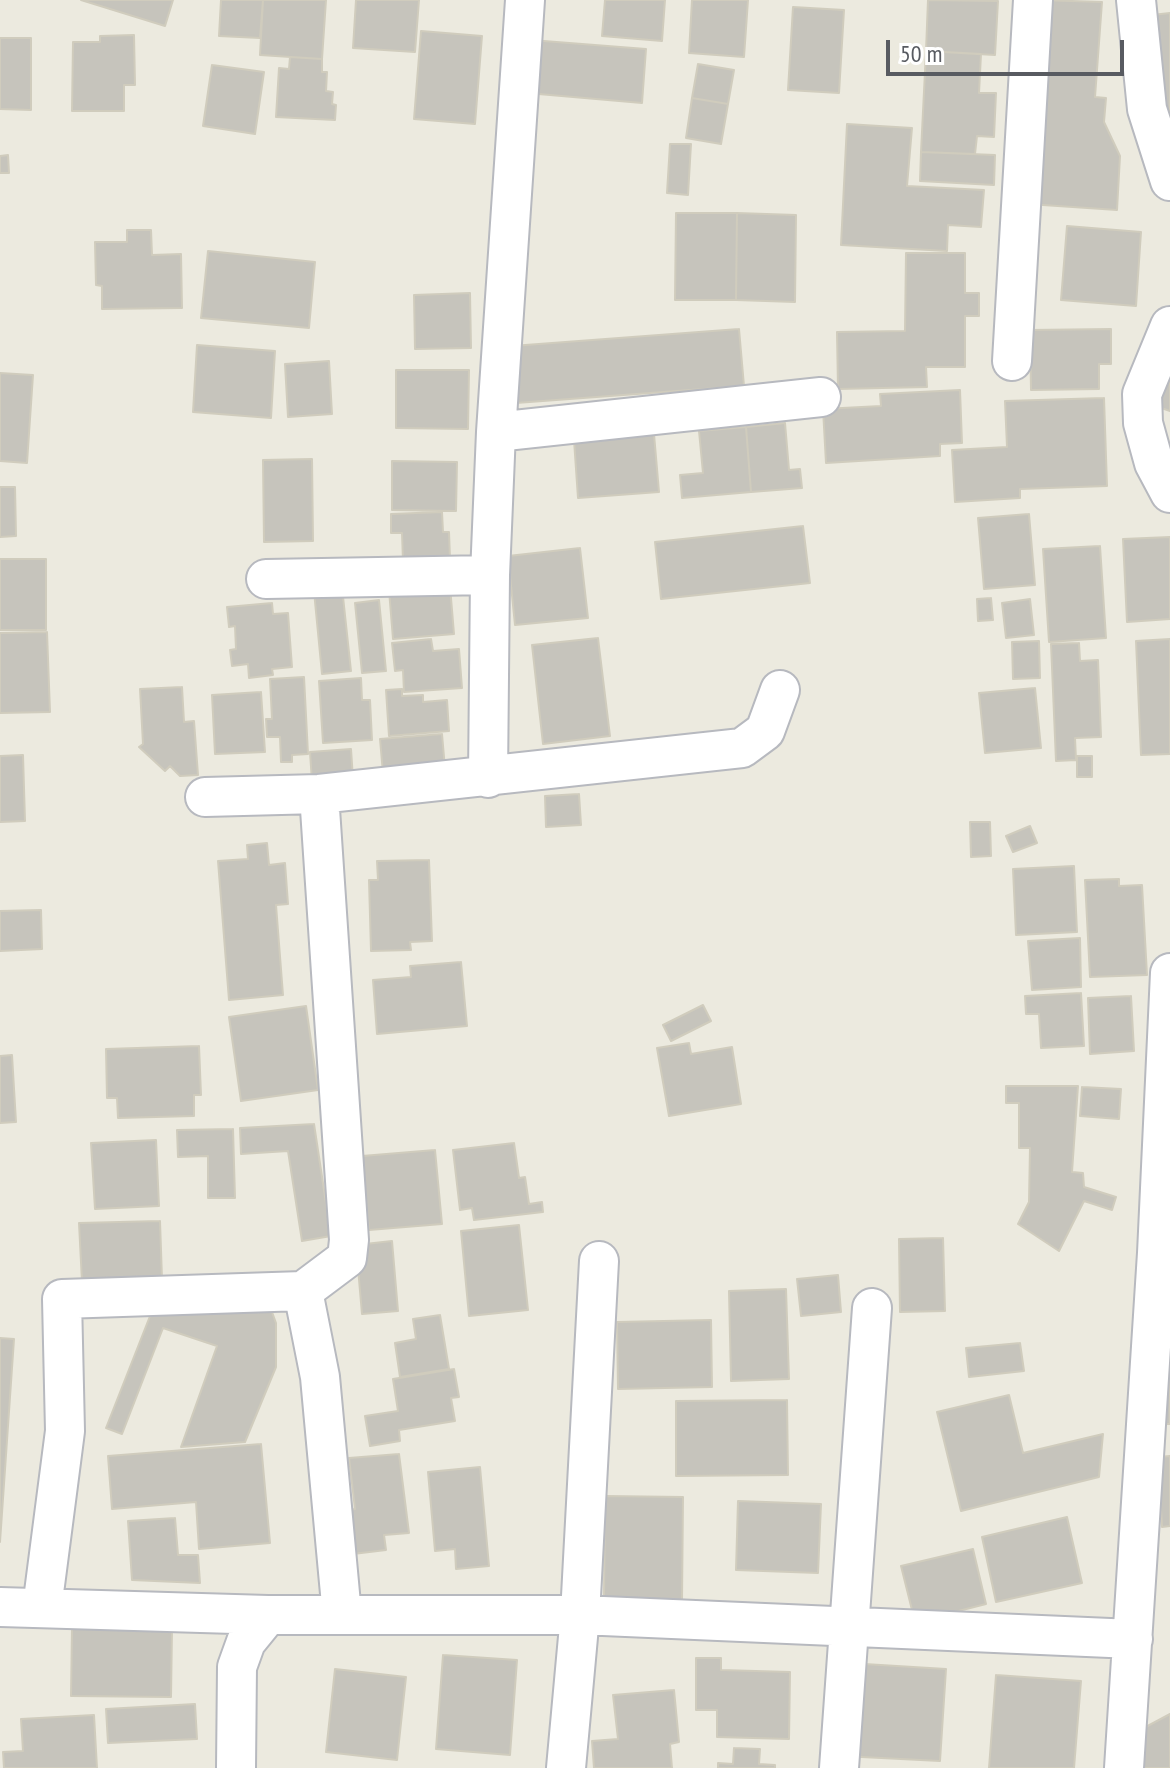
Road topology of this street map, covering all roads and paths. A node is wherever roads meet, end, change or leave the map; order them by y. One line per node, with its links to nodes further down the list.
1 (525, 0): 8 (street)
2 (1033, 0): 6 (street)
3 (1136, 0): 4 (street)
4 (1170, 181)
5 (1170, 326): 9 (street)
6 (1012, 361)
7 (821, 397): 8 (street)
8 (496, 432): 10 (street)
9 (1170, 493)
10 (490, 575): 11 (street); 13 (street)
11 (266, 579)
12 (780, 690): 13 (street)
13 (488, 778): 14 (street)
14 (319, 794): 15 (street); 18 (street)
15 (205, 797)
16 (1170, 973): 26 (street)
17 (599, 1261): 24 (street)
18 (303, 1291): 21 (street); 23 (street)
19 (872, 1308): 25 (street)
20 (0, 1607): 21 (street)
21 (42, 1608): 22 (street)
22 (268, 1615): 23 (street); 27 (street)
23 (342, 1615): 24 (street)
24 (580, 1615): 25 (street); 28 (street)
25 (849, 1627): 26 (street); 29 (street)
26 (1133, 1639): 30 (street)
27 (236, 1768)
28 (566, 1768)
29 (839, 1768)
30 (1124, 1768)

